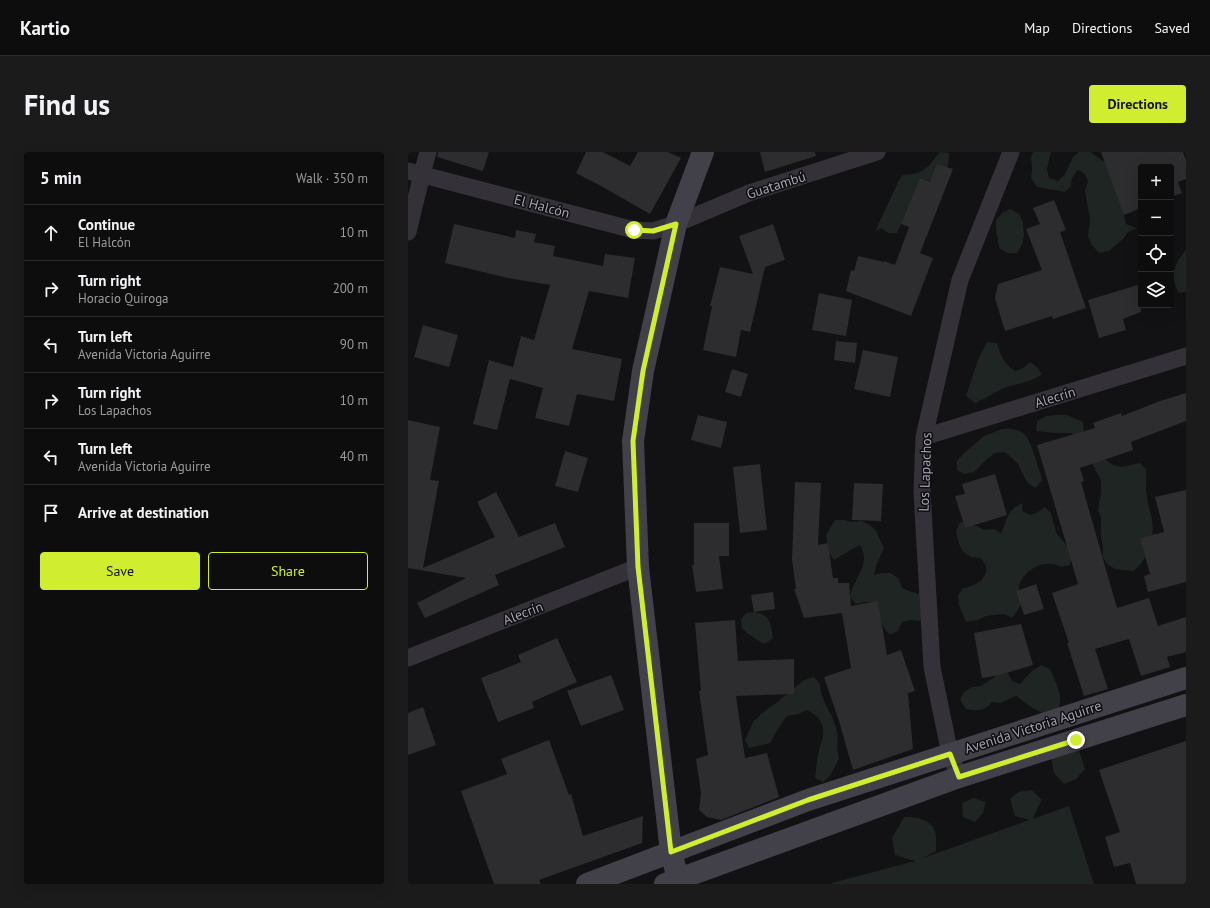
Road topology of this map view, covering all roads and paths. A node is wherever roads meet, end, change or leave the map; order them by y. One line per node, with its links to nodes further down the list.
1 (428, 152): 5 (street)
2 (703, 152): 6 (main road)
3 (877, 152): 6 (street, Guatambú)
4 (1011, 152): 9 (street, Los Lapachos)
5 (415, 173): 6 (street, El Halcón); 7 (street)
6 (676, 224): 10 (main road)
7 (408, 232)
8 (1186, 356): 9 (street, Alecrín)
9 (924, 437): 14 (street, Los Lapachos)
10 (638, 567): 11 (street, Alecrín); 16 (main road)
11 (408, 658)
12 (1186, 678): 14 (main road, Avenida Victoria Aguirre)
13 (1186, 705): 15 (main road, Avenida Victoria Aguirre)
14 (950, 754): 15 (street, Los Lapachos); 16 (main road, Avenida Victoria Aguirre)
15 (959, 777): 17 (main road, Avenida Victoria Aguirre)
16 (671, 852): 17 (main road); 18 (main road, Avenida Victoria Aguirre)
17 (671, 881)
18 (587, 884)

